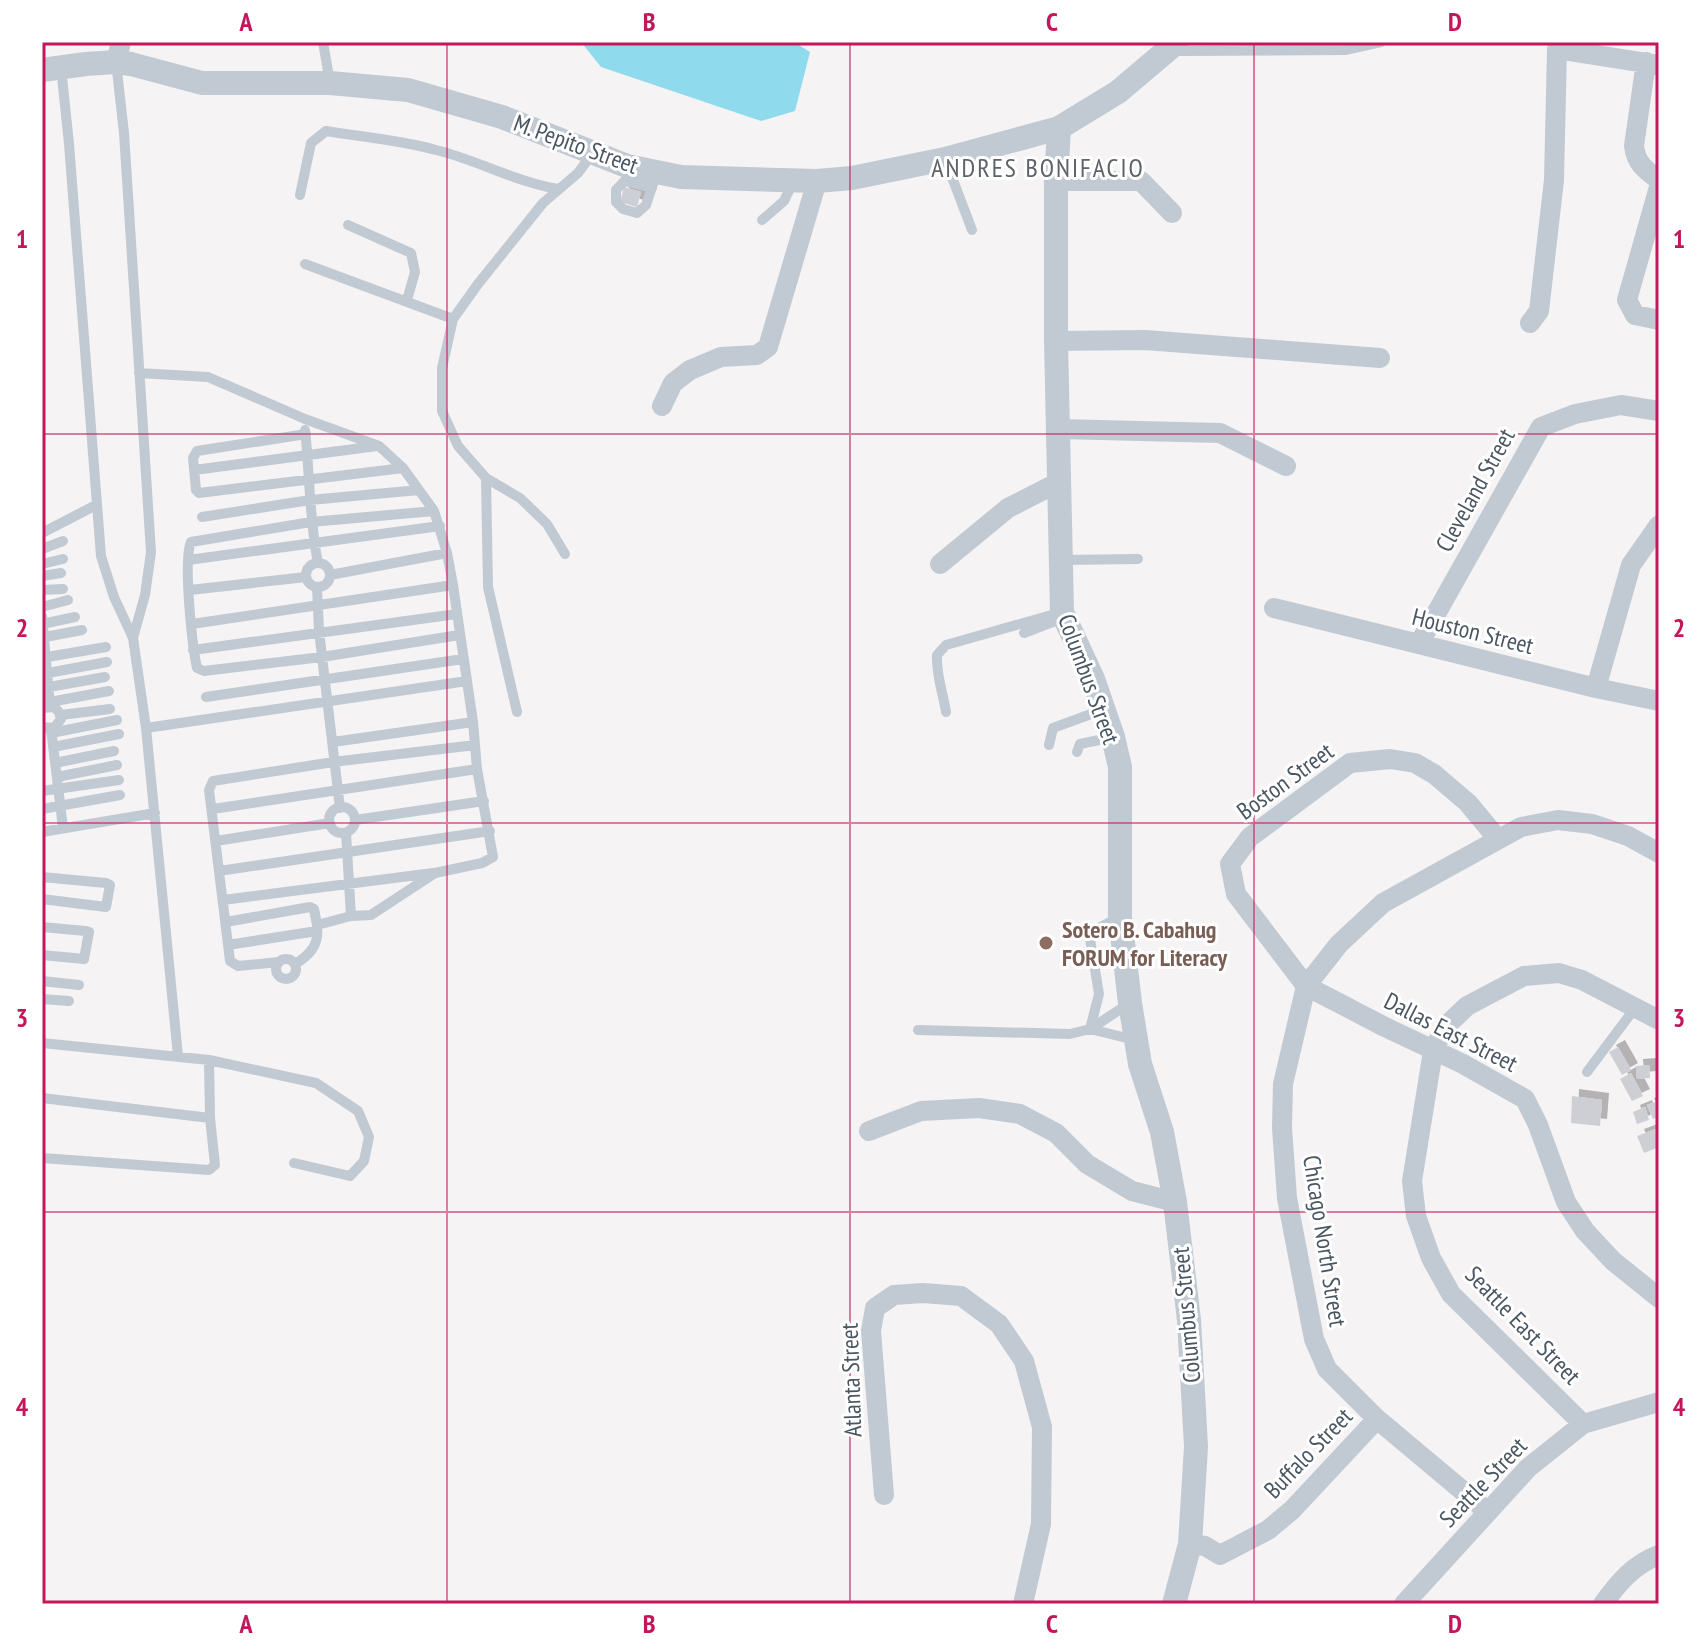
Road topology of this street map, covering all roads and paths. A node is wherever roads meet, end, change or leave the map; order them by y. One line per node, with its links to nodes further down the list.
1 (323, 42): 8 (lane)
2 (1381, 42): 3 (lane)
3 (1174, 45): 9 (street, M. Pepito Street)
4 (1557, 45): 6 (street); 26 (street)
5 (118, 52): 7 (street, M. Pepito Street); 8 (street, M. Pepito Street); 29 (lane)
6 (1652, 64): 13 (street)
7 (51, 68): 45 (lane)
8 (330, 83): 10 (street, M. Pepito Street)
9 (1059, 128): 11 (street, M. Pepito Street); 14 (street, Columbus Street)
10 (593, 153): 12 (street, M. Pepito Street); 16 (lane)
11 (945, 159): 12 (street, M. Pepito Street); 21 (lane)
12 (805, 180): 19 (lane); 30 (street)
13 (1659, 180)
14 (1056, 181): 18 (street); 27 (street, Columbus Street)
15 (1659, 187): 25 (street)
16 (559, 189): 17 (lane); 24 (lane)
17 (300, 195)
18 (1172, 213)
19 (762, 220)
20 (348, 225): 23 (lane)
21 (972, 230)
22 (305, 264): 23 (lane)
23 (407, 300): 24 (lane)
24 (453, 319): 41 (lane)
25 (1659, 320)
26 (1530, 323)
27 (1056, 341): 28 (street); 33 (street, Columbus Street)
28 (1380, 358)
29 (139, 373): 32 (lane); 87 (lane)
30 (662, 406)
31 (1659, 411): 88 (street, Cleveland Street)
32 (305, 419): 34 (lane); 35 (lane)
33 (1059, 429): 37 (street); 42 (street, Columbus Street)
34 (306, 434): 36 (lane); 39 (lane)
35 (379, 446): 36 (lane); 38 (lane)
36 (309, 456): 39 (lane); 40 (lane)
37 (1286, 466)
38 (403, 468): 40 (lane); 43 (lane)
39 (194, 470): 40 (lane)
40 (310, 478): 44 (lane)
41 (486, 478): 56 (lane); 105 (lane)
42 (1059, 482): 60 (street, Columbus Street); 63 (street)
43 (419, 490): 44 (lane); 46 (lane)
44 (310, 500): 47 (lane); 48 (lane)
45 (96, 505): 51 (lane); 87 (lane)
46 (434, 511): 48 (lane); 50 (lane)
47 (202, 517)
48 (311, 522): 53 (lane); 59 (lane)
49 (1659, 525): 98 (street)
50 (440, 526): 53 (lane); 55 (lane)
51 (42, 533)
52 (63, 541): 54 (lane)
53 (314, 544): 59 (lane); 61 (lane)
54 (42, 549)
55 (447, 553): 65 (lane); 68 (lane)
56 (565, 554)
57 (63, 559): 62 (lane)
58 (1138, 559): 60 (lane)
59 (188, 560): 72 (lane)
60 (1060, 560): 78 (street, Columbus Street)
61 (318, 563): 65 (lane); 67 (lane)
62 (42, 564)
63 (940, 564)
64 (61, 573): 66 (lane)
65 (330, 575): 69 (lane)
66 (42, 576)
67 (306, 577): 69 (lane); 72 (lane)
68 (453, 585): 74 (lane); 77 (lane)
69 (317, 587): 74 (lane)
70 (63, 589): 71 (lane)
71 (42, 590)
72 (190, 590): 82 (lane)
73 (68, 600): 75 (lane)
74 (318, 603): 82 (lane); 84 (lane)
75 (42, 607)
76 (1274, 608): 88 (street, Houston Street)
77 (457, 614): 84 (lane); 86 (lane)
78 (1063, 614): 85 (lane); 104 (street, Columbus Street); 106 (lane)
79 (42, 616): 81 (lane)
80 (75, 617): 81 (lane)
81 (42, 624): 94 (lane)
82 (192, 624): 90 (lane)
83 (82, 630): 94 (lane)
84 (319, 631): 90 (lane); 91 (lane)
85 (1024, 633)
86 (459, 635): 91 (lane); 92 (lane)
87 (133, 638): 110 (lane)
88 (1419, 644): 98 (street, Houston Street)
89 (106, 647): 94 (lane)
90 (193, 650): 91 (lane)
91 (322, 657): 96 (lane)
92 (463, 659): 96 (lane); 97 (lane)
93 (107, 662): 94 (lane)
94 (46, 677): 95 (lane); 99 (lane); 107 (lane)
95 (105, 677)
96 (324, 678): 100 (lane); 102 (lane)
97 (467, 681): 102 (lane); 109 (lane)
98 (1596, 688): 101 (street, Houston Street)
99 (109, 691)
100 (206, 697)
101 (1659, 701)
102 (328, 702): 110 (lane); 113 (lane)
103 (110, 709): 107 (lane)
104 (1103, 709): 112 (street, Columbus Street); 115 (lane)
105 (517, 712)
106 (946, 712)
107 (61, 715): 116 (lane)
108 (117, 720): 116 (lane)
109 (473, 722): 113 (lane); 114 (lane)
110 (146, 728): 132 (lane)
111 (119, 734): 116 (lane)
112 (1113, 737): 118 (lane); 150 (street, Columbus Street)
113 (333, 742): 119 (lane)
114 (475, 745): 119 (lane); 121 (lane)
115 (1049, 745)
116 (51, 751): 117 (lane); 120 (lane); 122 (lane); 123 (lane); 125 (lane); 128 (lane)
117 (114, 751)
118 (1077, 752)
119 (333, 762): 124 (lane); 131 (lane)
120 (117, 765)
121 (477, 769): 124 (lane); 127 (lane)
122 (42, 773)
123 (119, 780)
124 (337, 789): 129 (lane); 131 (lane)
125 (42, 791)
126 (120, 795): 128 (lane)
127 (484, 801): 133 (lane); 136 (lane)
128 (61, 806): 130 (lane); 135 (lane)
129 (340, 808): 133 (lane); 134 (lane)
130 (42, 809)
131 (213, 809): 140 (lane)
132 (155, 813): 135 (lane); 171 (lane)
133 (355, 820): 138 (lane)
134 (330, 823): 138 (lane); 140 (lane)
135 (63, 828): 137 (lane)
136 (490, 831): 141 (lane); 144 (lane)
137 (42, 832)
138 (346, 833): 141 (lane)
139 (1497, 838): 142 (street, Chicago North Street); 160 (street, Chicago North Street); 160 (street, Boston Street)
140 (216, 841): 143 (lane)
141 (345, 852): 143 (lane); 146 (lane)
142 (1659, 853)
143 (219, 871): 148 (lane)
144 (435, 873): 146 (lane); 149 (lane)
145 (42, 877): 147 (lane)
146 (347, 883): 148 (lane); 149 (lane)
147 (42, 899)
148 (223, 900): 151 (lane)
149 (351, 916): 153 (lane)
150 (1120, 917): 163 (street, Columbus Street); 166 (lane)
151 (226, 922): 153 (lane); 154 (lane)
152 (42, 927): 155 (lane)
153 (317, 928): 154 (lane); 157 (lane)
154 (228, 945): 156 (lane)
155 (42, 955)
156 (279, 962): 157 (lane); 157 (lane)
157 (295, 964)
158 (42, 981): 159 (lane)
159 (79, 985)
160 (1306, 986): 170 (street, Dallas East Street); 182 (street, Chicago North Street)
161 (42, 999): 162 (lane)
162 (69, 1001)
163 (1130, 1003): 166 (lane); 168 (street, Columbus Street)
164 (1635, 1008): 165 (street, Seattle East Street); 170 (street, Seattle East Street); 173 (lane)
165 (1659, 1020)
166 (1090, 1029): 167 (lane); 168 (lane)
167 (918, 1030)
168 (1136, 1040): 179 (street, Columbus Street)
169 (42, 1043): 171 (lane)
170 (1433, 1051): 180 (street, Dallas East Street); 183 (street, Seattle East Street)
171 (178, 1056): 172 (lane)
172 (209, 1060): 175 (lane); 178 (lane)
173 (1587, 1072)
174 (42, 1098): 175 (lane)
175 (210, 1118): 177 (lane)
176 (869, 1131): 179 (street)
177 (42, 1158)
178 (294, 1163)
179 (1175, 1202): 186 (street, Columbus Street)
180 (1659, 1298)
181 (1659, 1402): 183 (street, Seattle Street)
182 (1377, 1419): 185 (street, Chicago North Street); 186 (street, Buffalo Street)
183 (1583, 1424): 185 (street, Seattle Street)
184 (884, 1495): 188 (street, Atlanta Street)
185 (1488, 1512): 190 (street, Seattle Street)
186 (1190, 1544): 189 (street, Columbus Street)
187 (1659, 1555): 191 (street)
188 (1023, 1604)
189 (1174, 1604)
190 (1404, 1604)
191 (1603, 1604)

